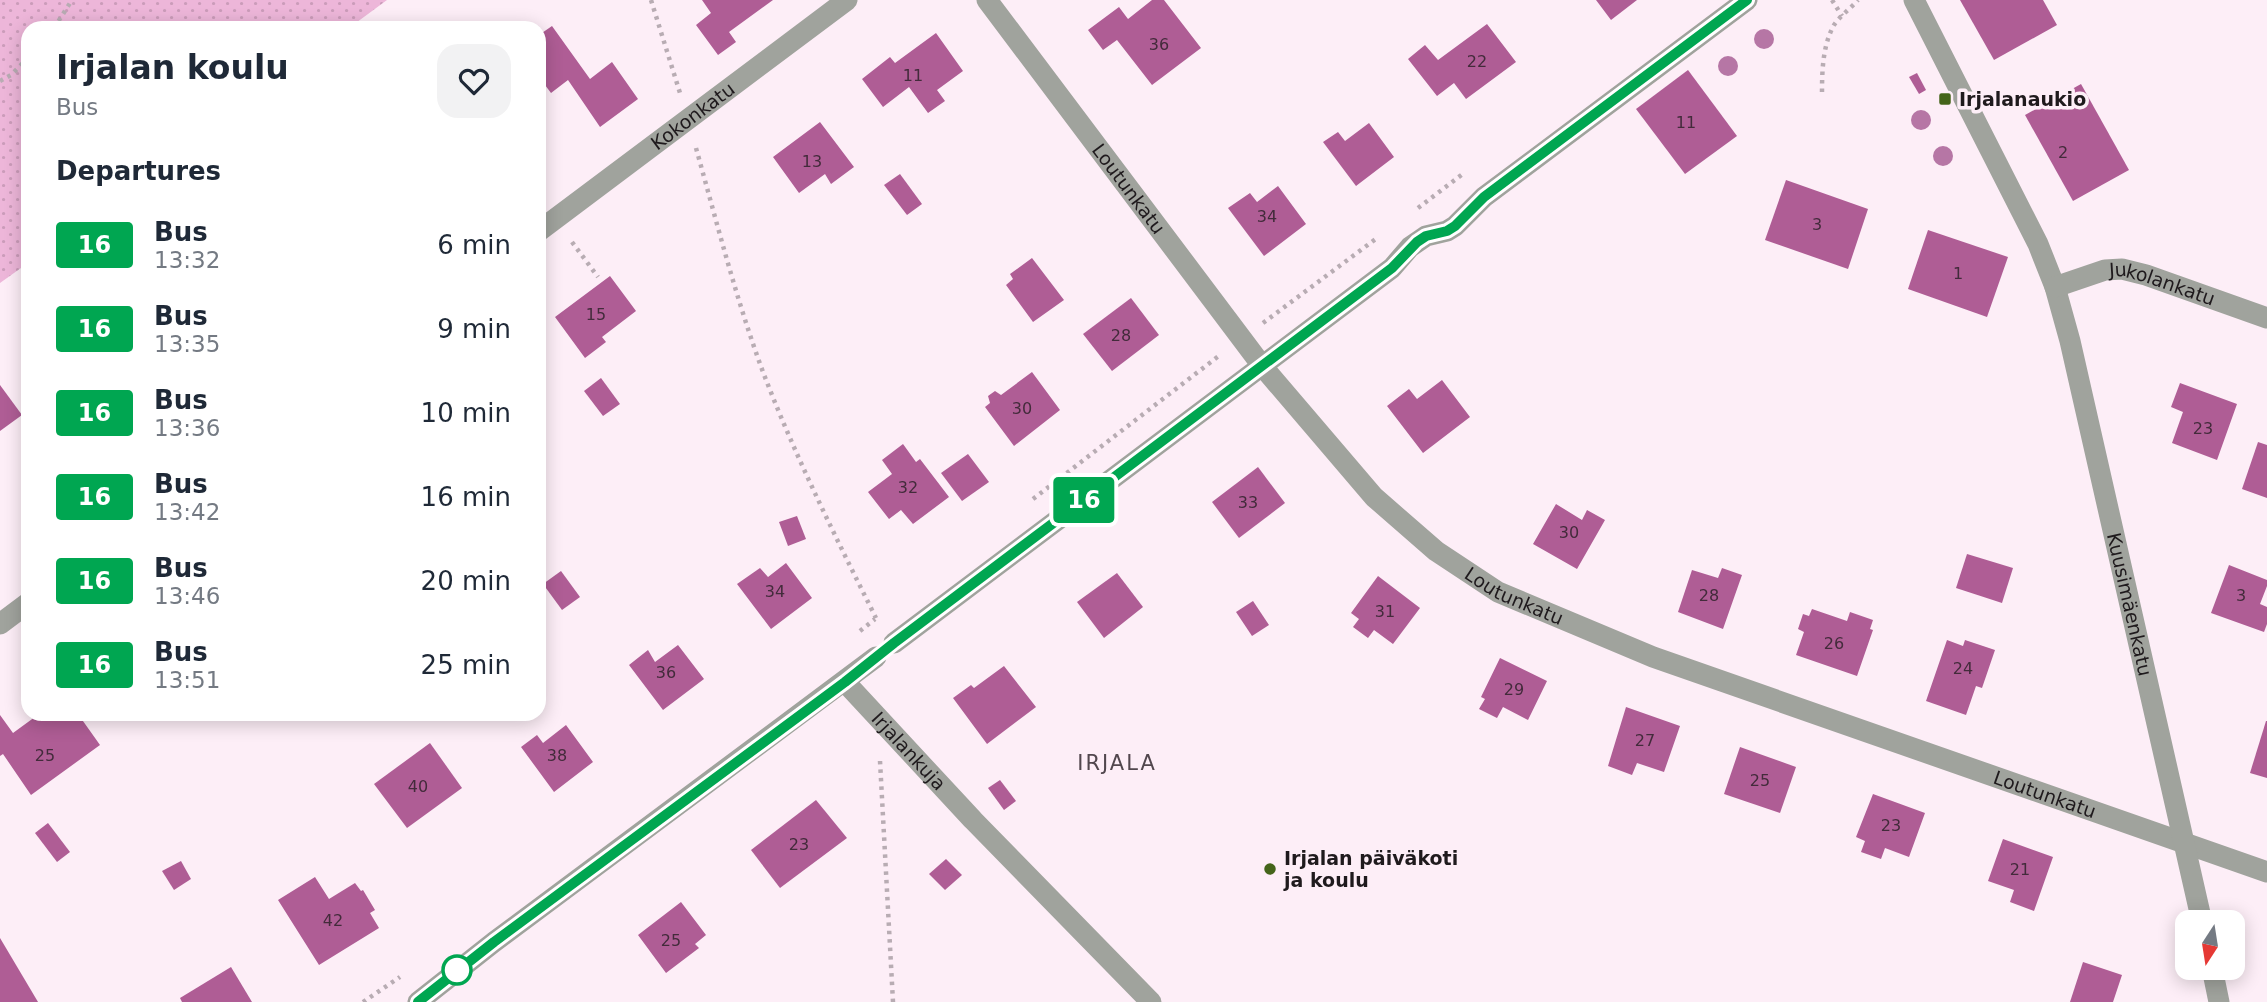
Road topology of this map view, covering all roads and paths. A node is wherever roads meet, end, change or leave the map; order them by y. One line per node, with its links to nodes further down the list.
1 (72, 0): 10 (path)
2 (651, 0): 14 (path)
3 (847, 0): 14 (street, Kokonkatu)
4 (987, 0): 19 (street, Loutunkatu)
5 (1747, 0): 19 (street)
6 (1832, 0): 9 (path)
7 (1858, 0): 9 (path)
8 (1914, 0): 17 (street)
9 (1842, 16): 13 (path)
10 (58, 21)
11 (21, 65): 12 (path)
12 (0, 82)
13 (1822, 92)
14 (688, 119): 15 (street, Kokonkatu); 21 (path)
15 (547, 225): 16 (path)
16 (598, 276)
17 (2055, 287): 18 (street, Jukolankatu); 27 (street, Kuusimäenkatu)
18 (2267, 318)
19 (1263, 367): 23 (street); 27 (street, Loutunkatu)
20 (21, 608): 22 (street)
21 (876, 618)
22 (0, 624)
23 (894, 643)
24 (876, 657): 25 (street)
25 (845, 682): 26 (street, Irjalankuja); 31 (street)
26 (890, 731): 32 (path); 33 (street, Irjalankuja)
27 (2184, 842): 28 (street, Loutunkatu); 29 (street, Kuusimäenkatu)
28 (2267, 872)
29 (2199, 910)
30 (2214, 980): 34 (street)
31 (418, 1002)
32 (893, 1002)
33 (1151, 1002)
34 (2219, 1002)

